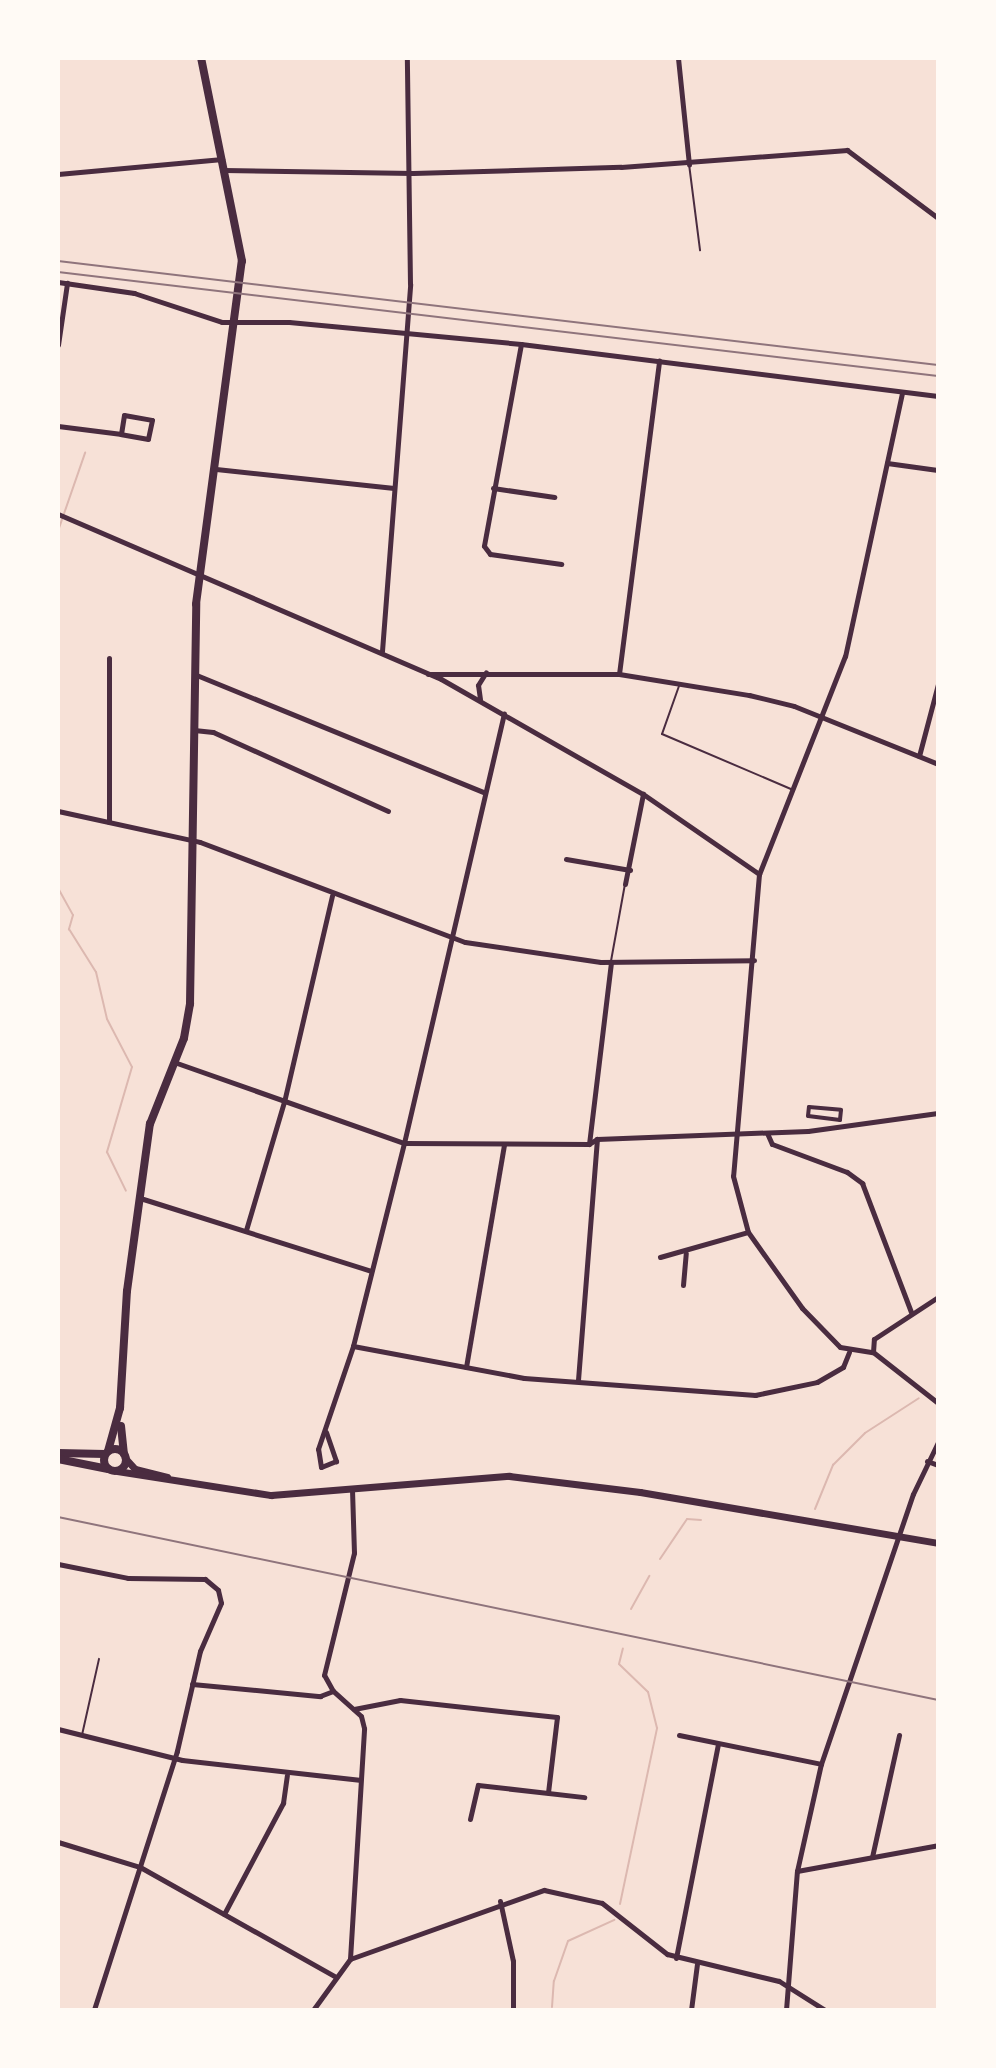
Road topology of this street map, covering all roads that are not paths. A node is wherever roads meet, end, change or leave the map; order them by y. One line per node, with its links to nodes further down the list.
1 (201, 58): 4 (main road)
2 (407, 58): 7 (street)
3 (678, 58): 5 (street)
4 (222, 159): 6 (main road); 8 (street)
5 (689, 164): 7 (street); 9 (street); 10 (lane)
6 (224, 170): 7 (street); 13 (main road)
7 (413, 173): 14 (street)
8 (58, 174)
9 (938, 218)
10 (700, 250)
11 (58, 282): 12 (street)
12 (67, 283): 13 (street); 16 (street)
13 (236, 323): 14 (street); 23 (main road)
14 (404, 336): 15 (street); 25 (street)
15 (521, 344): 17 (street); 26 (street)
16 (58, 345)
17 (659, 361): 18 (street); 36 (street)
18 (902, 393): 19 (street); 22 (street)
19 (938, 396)
20 (58, 426): 21 (street)
21 (121, 434): 21 (street)
22 (887, 463): 24 (street); 41 (street)
23 (216, 469): 25 (street); 30 (main road)
24 (938, 470)
25 (394, 488): 31 (street)
26 (494, 488): 27 (street); 29 (street)
27 (554, 497)
28 (58, 514): 30 (street)
29 (561, 564)
30 (199, 573): 31 (street); 34 (main road)
31 (382, 651): 35 (street)
32 (109, 658): 50 (street)
33 (486, 672): 35 (street); 36 (street); 39 (street)
34 (194, 674): 42 (main road); 46 (street)
35 (428, 674): 39 (street)
36 (619, 674): 37 (street)
37 (680, 683): 41 (street); 45 (lane)
38 (938, 684): 43 (street)
39 (480, 699): 40 (street)
40 (504, 713): 46 (street); 47 (street)
41 (824, 717): 43 (street); 45 (street)
42 (194, 730): 49 (street); 51 (main road)
43 (919, 756): 44 (street)
44 (938, 764)
45 (793, 791): 54 (street)
46 (485, 793): 57 (street)
47 (643, 794): 53 (street); 54 (street)
48 (58, 811): 50 (street)
49 (388, 811)
50 (109, 822): 51 (street)
51 (191, 840): 56 (street); 60 (main road)
52 (566, 859): 53 (street)
53 (630, 870): 55 (street)
54 (759, 874): 58 (street)
55 (626, 884): 59 (lane)
56 (332, 895): 57 (street); 61 (street)
57 (449, 938): 59 (street); 67 (street)
58 (754, 960): 59 (street); 65 (street)
59 (611, 962): 68 (street)
60 (174, 1062): 61 (street); 70 (main road)
61 (284, 1102): 67 (street); 71 (street)
62 (841, 1110): 62 (street)
63 (938, 1113): 64 (street)
64 (767, 1133): 65 (street); 78 (street)
65 (734, 1134): 66 (street); 72 (street)
66 (597, 1139): 68 (street); 83 (street)
67 (404, 1143): 69 (street); 75 (street)
68 (590, 1144): 69 (street)
69 (504, 1145): 82 (street)
70 (140, 1198): 71 (street); 85 (main road)
71 (246, 1230): 75 (street)
72 (748, 1232): 73 (street); 80 (street)
73 (686, 1253): 74 (street); 76 (street)
74 (660, 1257)
75 (371, 1271): 79 (street)
76 (683, 1285)
77 (938, 1298): 78 (street)
78 (911, 1312): 81 (street)
79 (353, 1346): 82 (street); 86 (street)
80 (849, 1352): 81 (street); 83 (street)
81 (873, 1352): 84 (street)
82 (466, 1367): 83 (street)
83 (578, 1380)
84 (938, 1403)
85 (120, 1408): 89 (main road); 90 (main road)
86 (326, 1432): 86 (street)
87 (938, 1442): 92 (street)
88 (58, 1453): 89 (main road)
89 (107, 1453): 90 (main road); 94 (main road)
90 (124, 1456): 94 (main road); 95 (street)
91 (58, 1459): 94 (main road)
92 (927, 1461): 93 (street); 97 (street)
93 (938, 1465)
94 (113, 1470): 95 (street)
95 (219, 1490): 96 (street)
96 (352, 1491): 97 (street); 102 (street)
97 (902, 1538): 98 (street); 110 (street)
98 (938, 1543)
99 (58, 1564): 101 (street)
100 (99, 1659): 105 (lane)
101 (192, 1684): 102 (street); 109 (street)
102 (333, 1691): 103 (street)
103 (354, 1709): 112 (street); 113 (street)
104 (58, 1729): 105 (street)
105 (82, 1735): 109 (street)
106 (679, 1735): 108 (street)
107 (899, 1735): 118 (street)
108 (718, 1744): 110 (street); 123 (street)
109 (175, 1758): 111 (street); 119 (street)
110 (821, 1764): 120 (street)
111 (287, 1775): 112 (street); 122 (street)
112 (360, 1780): 124 (street)
113 (548, 1792): 114 (street); 115 (street)
114 (584, 1797)
115 (470, 1819)
116 (58, 1842): 119 (street)
117 (938, 1845): 118 (street)
118 (872, 1857): 120 (street)
119 (140, 1867): 122 (street); 128 (street)
120 (797, 1870): 127 (street)
121 (500, 1901): 123 (street); 124 (street); 130 (street)
122 (224, 1914): 126 (street)
123 (675, 1958): 125 (street)
124 (350, 1959): 126 (street)
125 (697, 1964): 127 (street); 131 (street)
126 (336, 1977): 129 (street)
127 (786, 1988): 132 (street); 133 (street)
128 (94, 2010)
129 (312, 2010)
130 (513, 2010)
131 (691, 2010)
132 (786, 2010)
133 (825, 2010)

